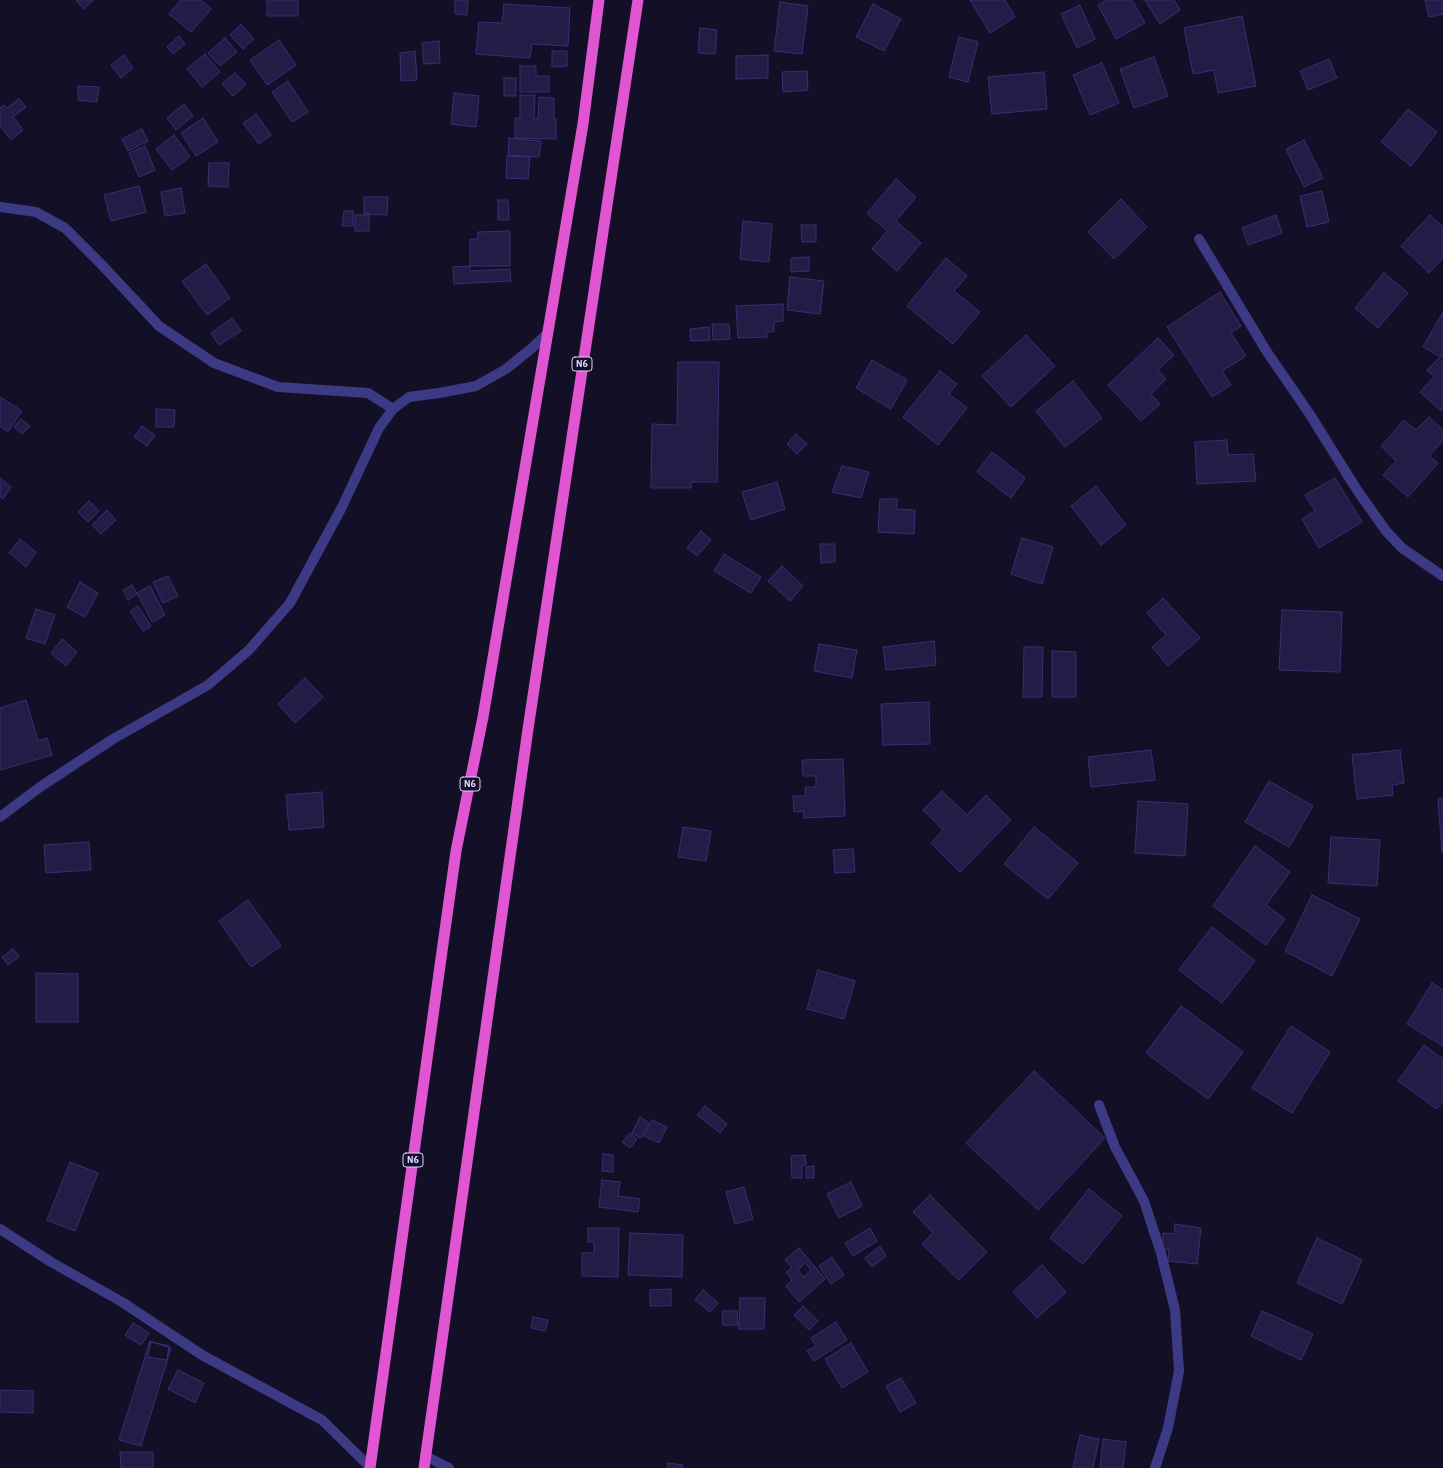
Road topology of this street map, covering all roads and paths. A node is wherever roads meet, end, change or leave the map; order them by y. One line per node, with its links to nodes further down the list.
1 (599, 0): 5 (highway, N6)
2 (638, 0): 11 (highway, N6)
3 (0, 207): 6 (street)
4 (1199, 240): 7 (street)
5 (548, 334): 6 (street); 12 (highway, N6)
6 (393, 409): 8 (street)
7 (1443, 576)
8 (0, 817)
9 (1099, 1105): 15 (street)
10 (0, 1229): 12 (street)
11 (425, 1456): 13 (highway, N6); 14 (street)
12 (370, 1467)
13 (424, 1468)
14 (449, 1468)
15 (1155, 1468)

